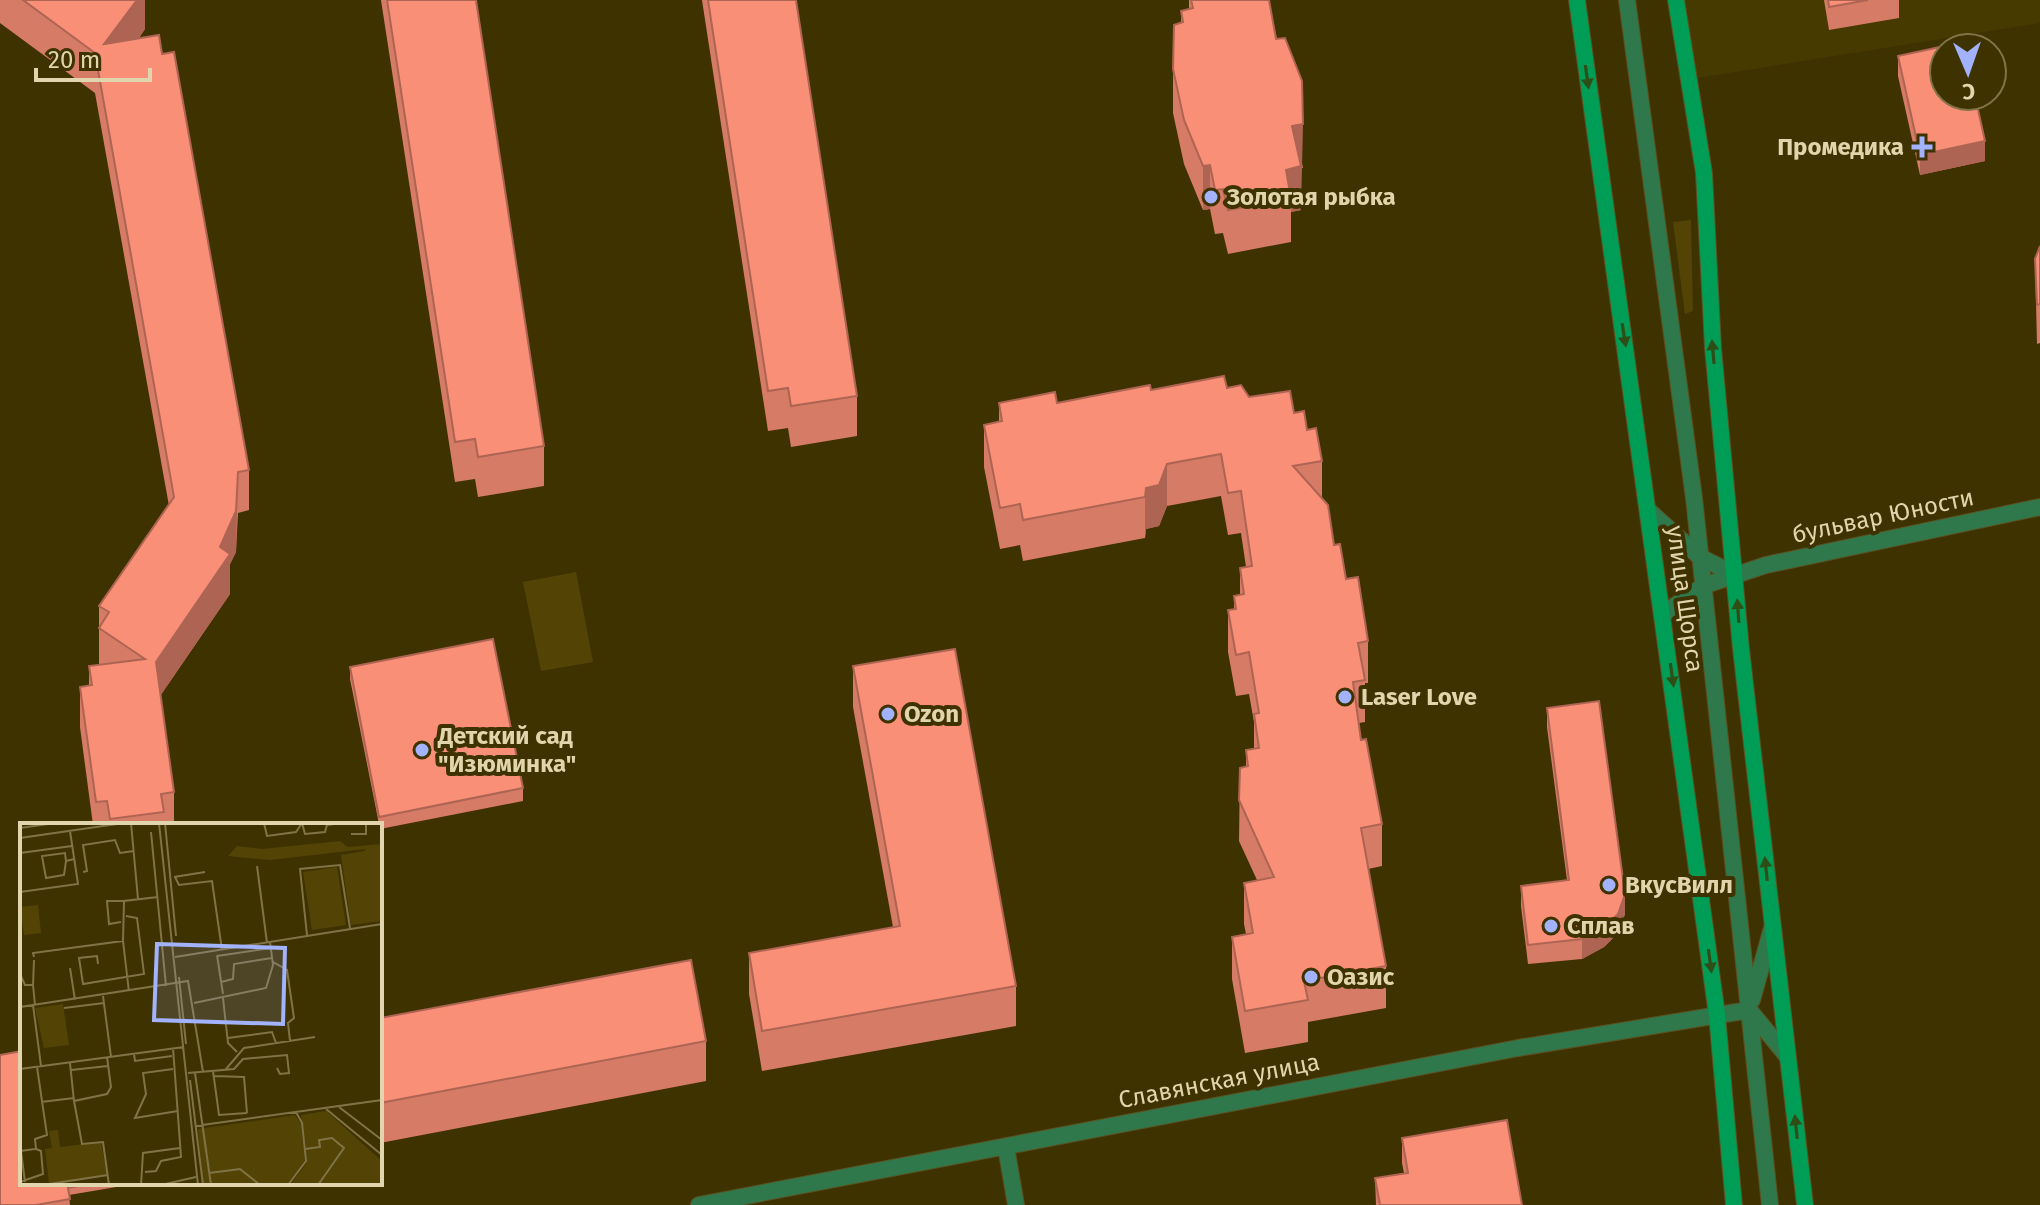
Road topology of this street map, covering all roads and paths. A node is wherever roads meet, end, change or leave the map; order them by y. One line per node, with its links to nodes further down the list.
1 (1577, 0): 5 (main road, улица Щорса, one-way to 5)
2 (1627, 0): 6 (street, улица Щорса)
3 (1676, 0): 7 (main road, улица Щорса, one-way to 3)
4 (2040, 507): 7 (street, бульвар Юности)
5 (1649, 511): 6 (street); 9 (main road, улица Щорса)
6 (1700, 557): 7 (street); 8 (street, улица Щорса)
7 (1736, 575): 8 (street, бульвар Юности); 10 (main road, улица Щорса, one-way to 7)
8 (1703, 586): 9 (street, бульвар Юности); 11 (street, улица Щорса)
9 (1663, 614): 12 (main road, улица Щорса, one-way to 12)
10 (1772, 928): 11 (street); 13 (main road, улица Щорса)
11 (1749, 1010): 12 (street, Славянская улица); 13 (street); 18 (street, улица Щорса)
12 (1717, 1015): 14 (street, Славянская улица); 17 (main road, улица Щорса)
13 (1787, 1056): 19 (main road, улица Щорса, one-way to 13)
14 (1006, 1147): 15 (street, Славянская улица); 16 (street)
15 (699, 1205)
16 (1016, 1205)
17 (1734, 1205)
18 (1770, 1205)
19 (1805, 1205)

